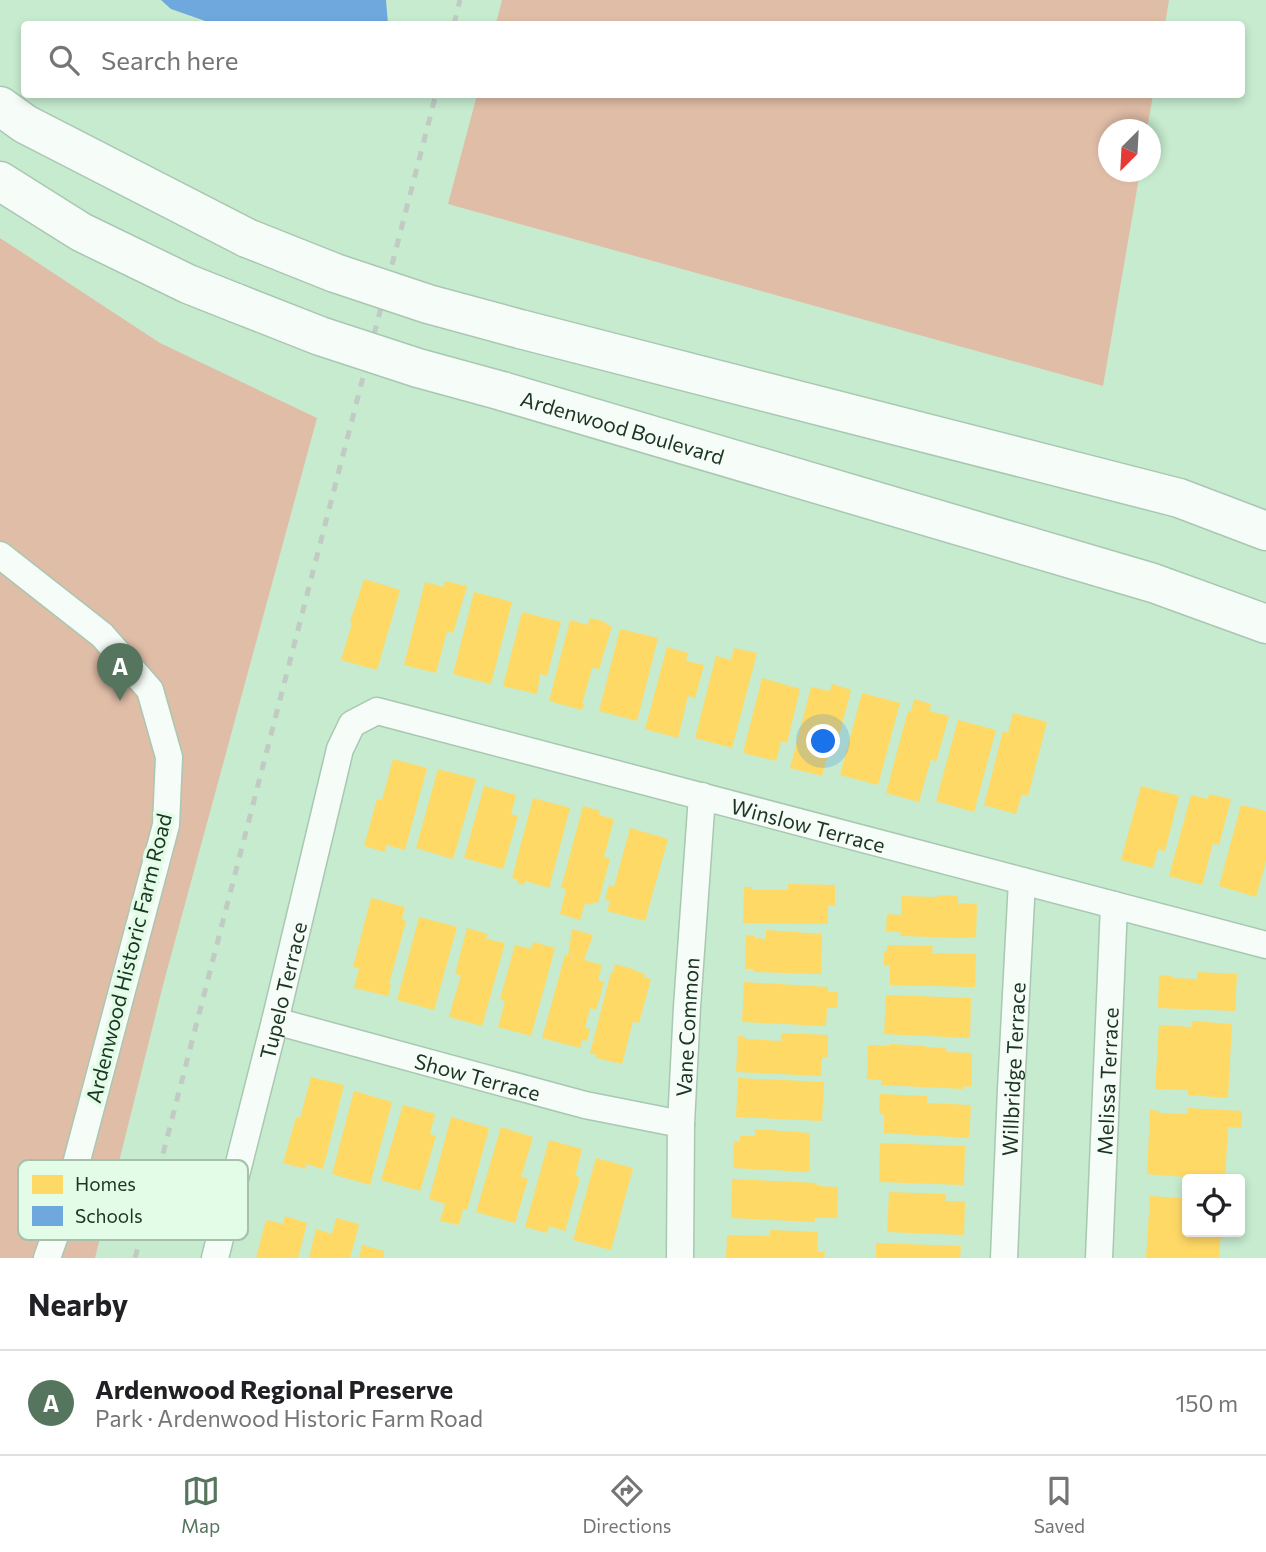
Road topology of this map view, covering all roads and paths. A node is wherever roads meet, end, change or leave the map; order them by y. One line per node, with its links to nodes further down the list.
1 (0, 106): 3 (main road, bridge)
2 (0, 181): 5 (main road, Ardenwood Boulevard, bridge)
3 (1266, 531)
4 (0, 555): 13 (street, Ardenwood Historic Farm Road)
5 (1266, 624)
6 (352, 724): 7 (street, Winslow Terrace); 11 (street, Tupelo Terrace)
7 (702, 796): 8 (street, Winslow Terrace); 12 (street, Vane Common)
8 (1023, 881): 9 (street, Winslow Terrace); 20 (street, Willbridge Terrace)
9 (1114, 905): 10 (street, Winslow Terrace); 21 (street, Melissa Terrace)
10 (1266, 945)
11 (275, 1021): 12 (street, Show Terrace); 14 (street, Tupelo Terrace)
12 (681, 1124): 19 (street, Vane Common)
13 (76, 1160)
14 (240, 1160)
15 (53, 1240): 17 (street, Ardenwood Historic Farm Road)
16 (220, 1240): 18 (street, Tupelo Terrace)
17 (47, 1258)
18 (215, 1258)
19 (680, 1258)
20 (1004, 1258)
21 (1099, 1258)

